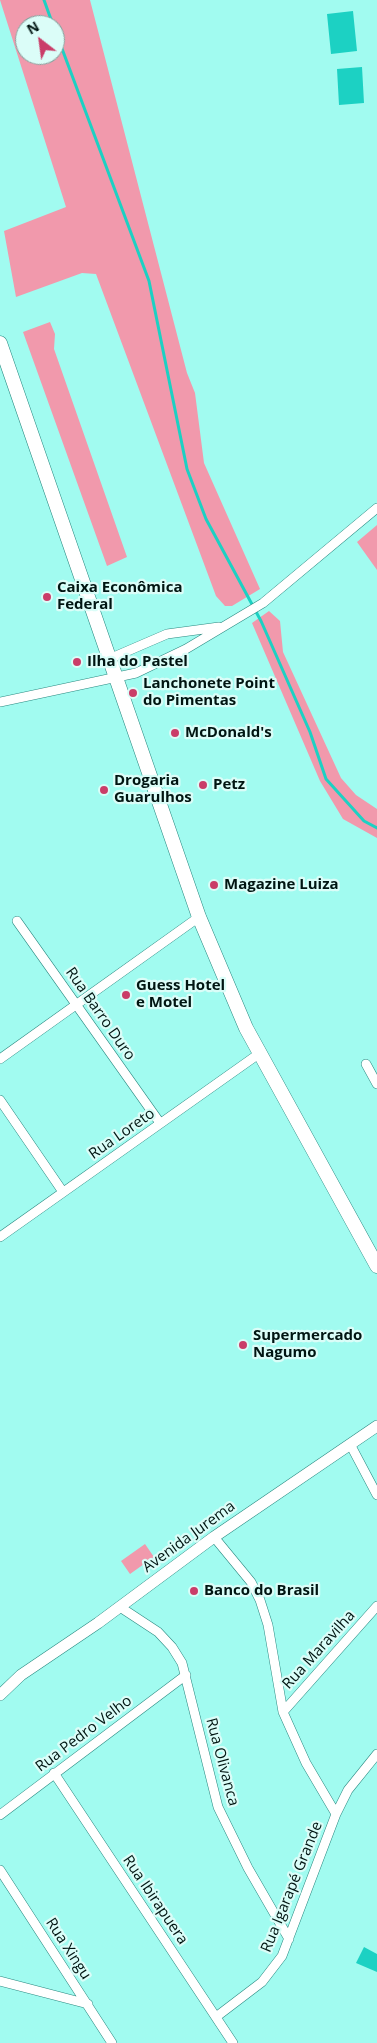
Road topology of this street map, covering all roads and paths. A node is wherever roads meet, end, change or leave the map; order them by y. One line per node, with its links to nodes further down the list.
1 (0, 343): 4 (main road)
2 (377, 508): 3 (street)
3 (221, 627): 4 (street); 5 (street)
4 (108, 659): 5 (main road)
5 (115, 678): 6 (street); 7 (main road)
6 (0, 702)
7 (198, 917): 9 (street); 10 (main road)
8 (17, 921): 9 (street, Rua Barro Duro)
9 (77, 1005): 11 (street); 15 (street, Rua Barro Duro)
10 (260, 1053): 15 (street, Rua Loreto); 18 (main road)
11 (0, 1059)
12 (366, 1064): 13 (street)
13 (377, 1084)
14 (0, 1100): 16 (street)
15 (160, 1123): 16 (street, Rua Loreto)
16 (63, 1192): 17 (street, Rua Loreto)
17 (0, 1237)
18 (377, 1266)
19 (377, 1426): 20 (street, Avenida Jurema)
20 (350, 1444): 21 (street); 22 (street, Avenida Jurema)
21 (377, 1495)
22 (214, 1537): 24 (street, Avenida Jurema); 29 (street)
23 (377, 1606): 29 (street, Rua Maravilha)
24 (120, 1607): 25 (street, Avenida Jurema); 26 (street, Rua Olivanca)
25 (21, 1675): 27 (street, Avenida Jurema); 28 (street, Avenida Jurema)
26 (186, 1675): 31 (street, Rua Pedro Velho); 35 (street, Rua Olivanca)
27 (0, 1683)
28 (0, 1695)
29 (283, 1712): 32 (street)
30 (377, 1754): 32 (street, Rua Igarapé Grande)
31 (54, 1773): 33 (street, Rua Pedro Velho); 38 (street, Rua Ibirapuera)
32 (336, 1814): 35 (street, Rua Igarapé Grande)
33 (0, 1815)
34 (0, 1870): 37 (street, Rua Xingu)
35 (289, 1938): 38 (street, Rua Igarapé Grande)
36 (0, 1981): 37 (street)
37 (88, 2004): 39 (street, Rua Xingu)
38 (216, 2017): 40 (street, Rua Ibirapuera)
39 (112, 2043)
40 (233, 2043)

